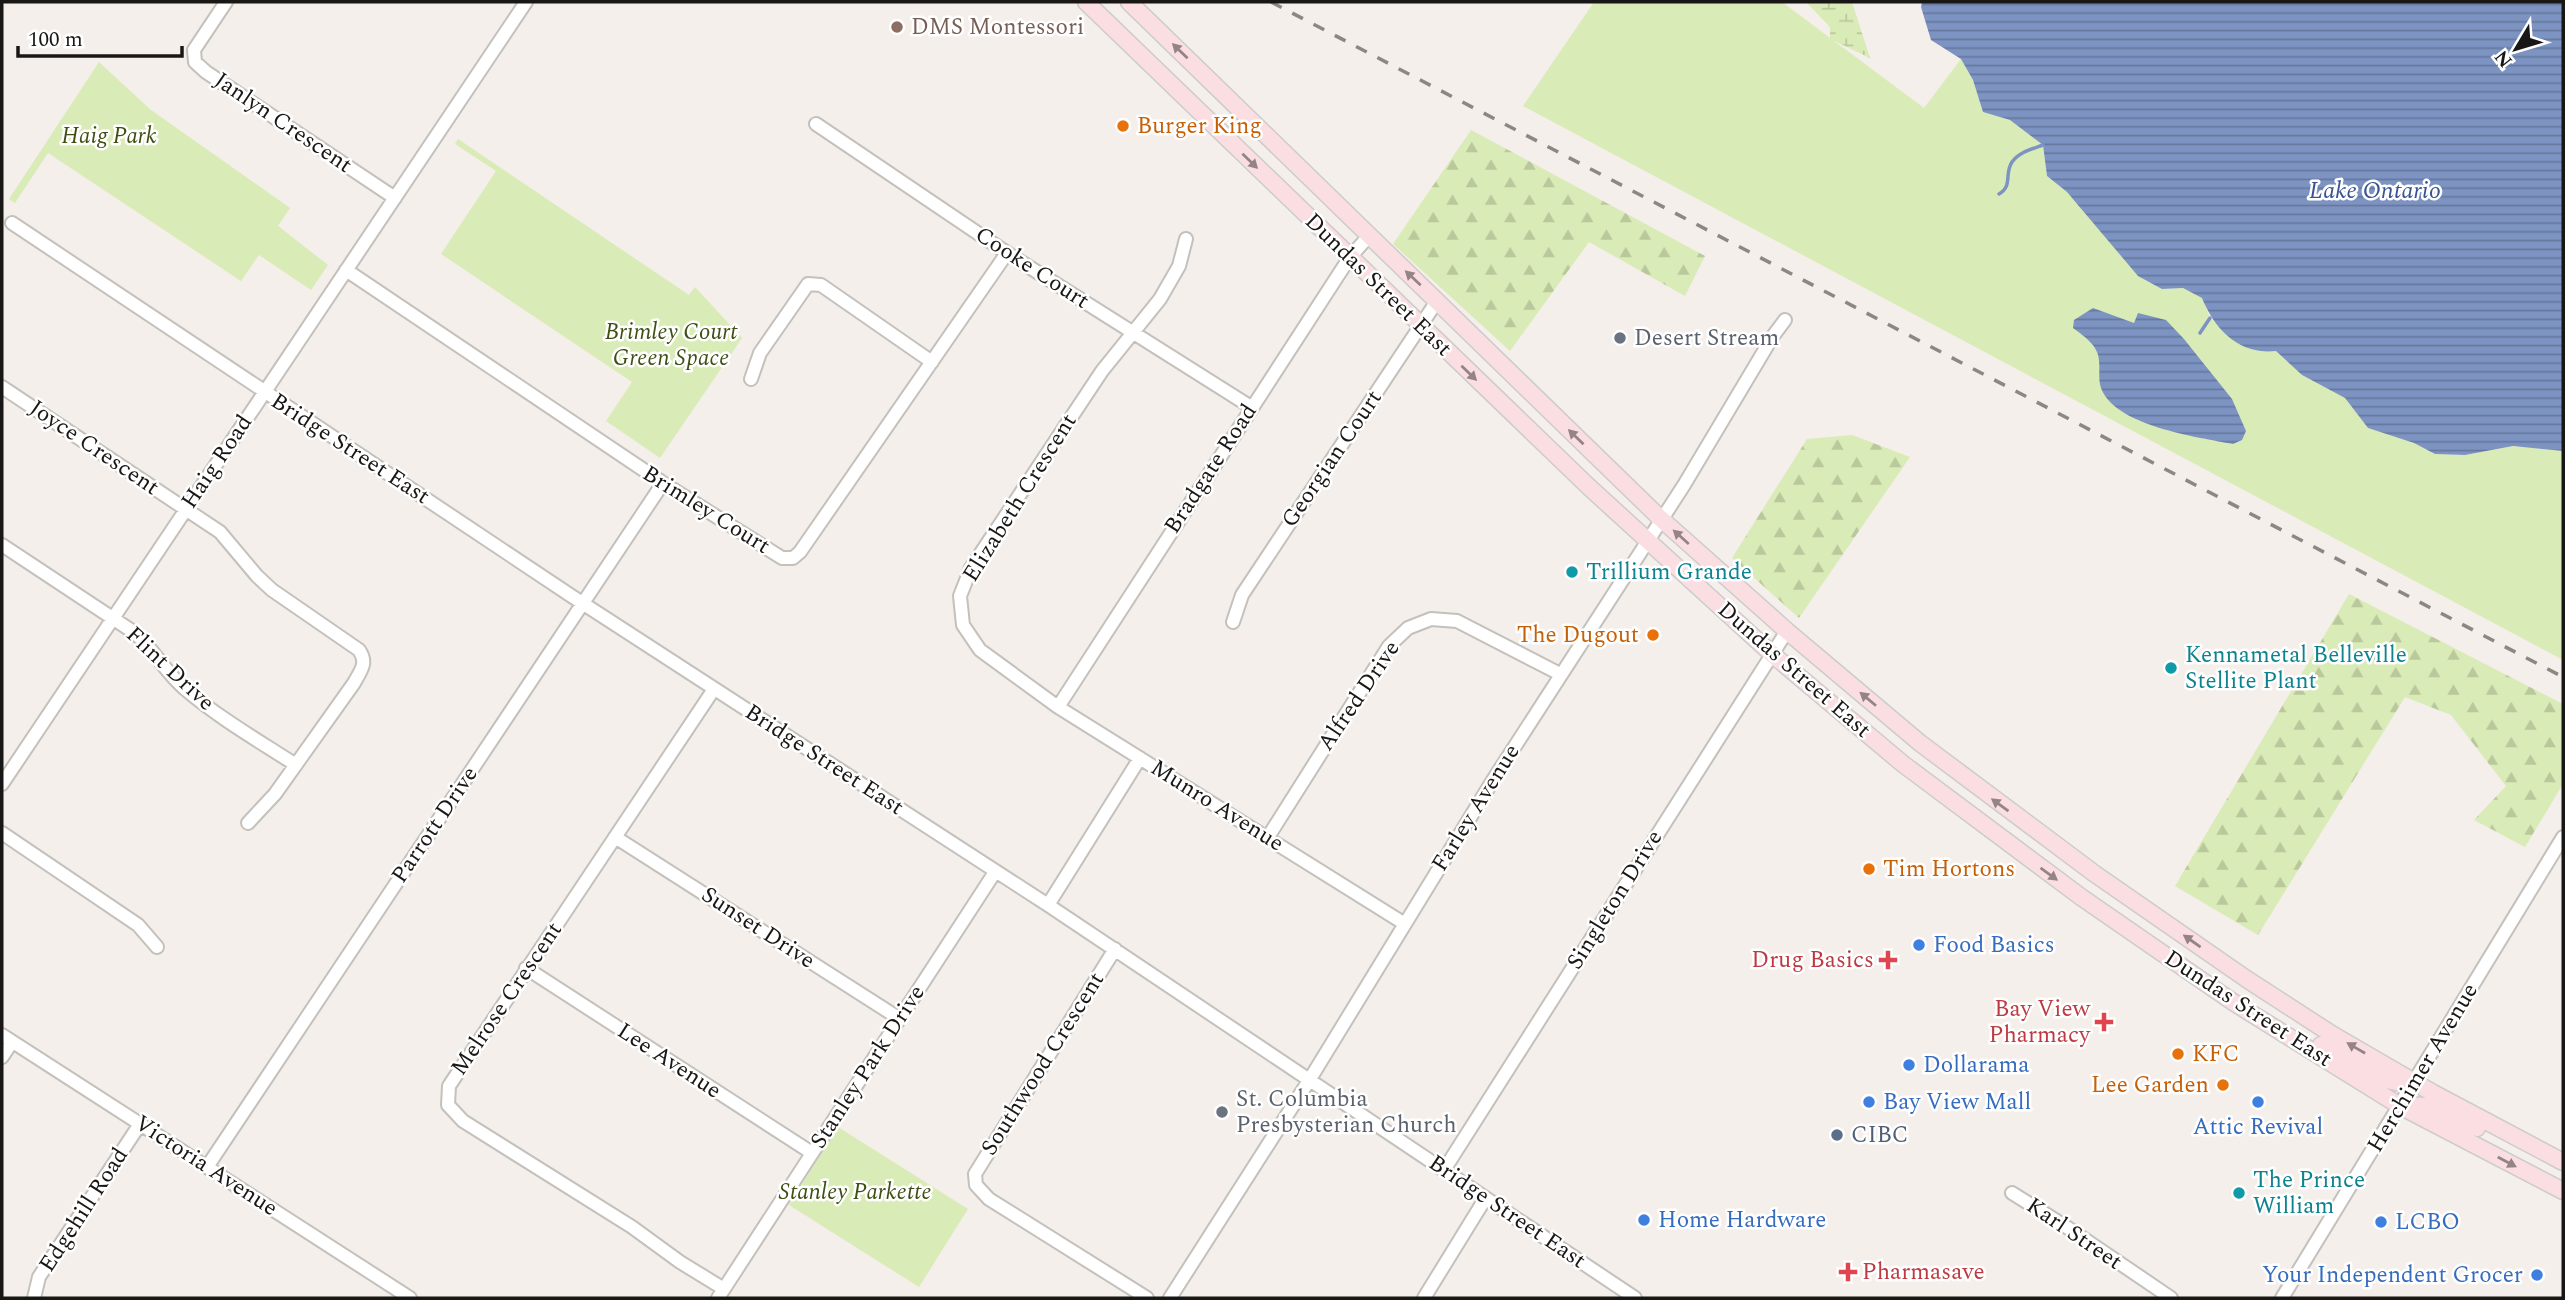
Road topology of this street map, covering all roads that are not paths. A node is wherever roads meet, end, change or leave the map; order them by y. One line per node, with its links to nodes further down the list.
1 (226, 2): 8 (street, Janlyn Crescent)
2 (526, 2): 8 (street, Haig Road)
3 (1086, 2): 6 (main road, Dundas Street East)
4 (1129, 2): 5 (main road, Dundas Street East, one-way to 4)
5 (1202, 73): 6 (main road); 10 (main road, Dundas Street East)
6 (1183, 97): 13 (main road, Dundas Street East, one-way to 13)
7 (816, 124): 12 (street, Cooke Court)
8 (395, 198): 14 (street, Haig Road)
9 (12, 223): 22 (street, Bridge Street East)
10 (1369, 236): 13 (street, Bradgate Road); 15 (main road, Dundas Street East, one-way to 10)
11 (1186, 239): 18 (street, Elizabeth Crescent)
12 (1007, 253): 18 (street, Cooke Court); 19 (street, Brimley Court)
13 (1350, 257): 17 (main road, Dundas Street East); 23 (street, Bradgate Road)
14 (346, 270): 22 (street, Haig Road); 25 (street, Brimley Court)
15 (1437, 301): 17 (street, Georgian Court); 24 (main road, Dundas Street East, one-way to 15)
16 (1785, 320): 28 (street, Farley Avenue)
17 (1420, 326): 26 (main road, Dundas Street East, one-way to 26); 33 (street, Georgian Court)
18 (1133, 334): 23 (street, Cooke Court); 38 (street, Elizabeth Crescent)
19 (932, 362): 20 (street); 25 (street, Brimley Court)
20 (751, 379)
21 (2, 387): 27 (street, Joyce Crescent)
22 (264, 392): 27 (street, Haig Road); 31 (street, Bridge Street East)
23 (1251, 407): 38 (street, Bradgate Road)
24 (1607, 467): 26 (main road); 28 (main road, Dundas Street East)
25 (663, 483): 31 (street, Parrott Drive)
26 (1589, 487): 29 (main road, Dundas Street East)
27 (186, 508): 32 (street, Haig Road); 40 (street, Joyce Crescent)
28 (1660, 518): 29 (street, Farley Avenue); 34 (main road, Dundas Street East, one-way to 28)
29 (1646, 540): 35 (main road, Dundas Street East); 36 (street, Farley Avenue)
30 (2, 545): 32 (street, Flint Drive)
31 (583, 604): 37 (street, Bridge Street East); 64 (street, Parrott Drive)
32 (113, 618): 40 (street, Flint Drive); 41 (street, Haig Road)
33 (1233, 622)
34 (1787, 631): 35 (street, Singleton Drive); 58 (main road, Dundas Street East, one-way to 34)
35 (1772, 654): 55 (main road, Dundas Street East, one-way to 55); 65 (street, Singleton Drive)
36 (1560, 674): 45 (street, Alfred Drive); 49 (street, Farley Avenue)
37 (714, 689): 44 (street, Melrose Crescent); 47 (street, Bridge Street East)
38 (1058, 707): 39 (street, Elizabeth Crescent)
39 (1140, 758): 45 (street, Munro Avenue); 48 (street, Munro Avenue)
40 (296, 765): 42 (street)
41 (2, 784)
42 (248, 823)
43 (2, 833): 50 (street)
44 (615, 837): 52 (street, Melrose Crescent); 53 (street, Sunset Drive)
45 (1268, 837): 49 (street, Munro Avenue)
46 (2563, 837): 58 (street, Herchimer Avenue)
47 (995, 872): 48 (street, Bridge Street East); 53 (street, Stanley Park Drive)
48 (1048, 905): 51 (street, Bridge Street East)
49 (1405, 924): 57 (street, Farley Avenue)
50 (158, 947)
51 (1115, 949): 57 (street, Bridge Street East); 72 (street, Southwood Crescent)
52 (526, 968): 62 (street, Lee Avenue); 69 (street, Melrose Crescent)
53 (900, 1019): 62 (street, Stanley Park Drive)
54 (7, 1039): 56 (street); 60 (street, Victoria Avenue)
55 (2291, 1039): 58 (main road); 59 (main road, Dundas Street East)
56 (2, 1057)
57 (1310, 1079): 65 (street, Bridge Street East); 73 (street, Farley Avenue)
58 (2414, 1082): 59 (street, Herchimer Avenue); 61 (main road, Dundas Street East)
59 (2400, 1106): 61 (main road); 66 (main road, Dundas Street East, one-way to 66); 77 (street, Herchimer Avenue)
60 (140, 1124): 64 (street, Victoria Avenue); 70 (street, Edgehill Road)
61 (2512, 1136): 63 (main road, Dundas Street East)
62 (811, 1153): 69 (street, Stanley Park Drive)
63 (2563, 1162)
64 (207, 1167): 71 (street, Victoria Avenue)
65 (1444, 1170): 68 (street, Bridge Street East)
66 (2563, 1191)
67 (2012, 1193): 76 (street, Karl Street)
68 (1485, 1199): 74 (street); 75 (street, Bridge Street East)
69 (721, 1294)
70 (34, 1298)
71 (410, 1298)
72 (1147, 1298)
73 (1170, 1298)
74 (1424, 1298)
75 (1635, 1298)
76 (2171, 1298)
77 (2282, 1298)

